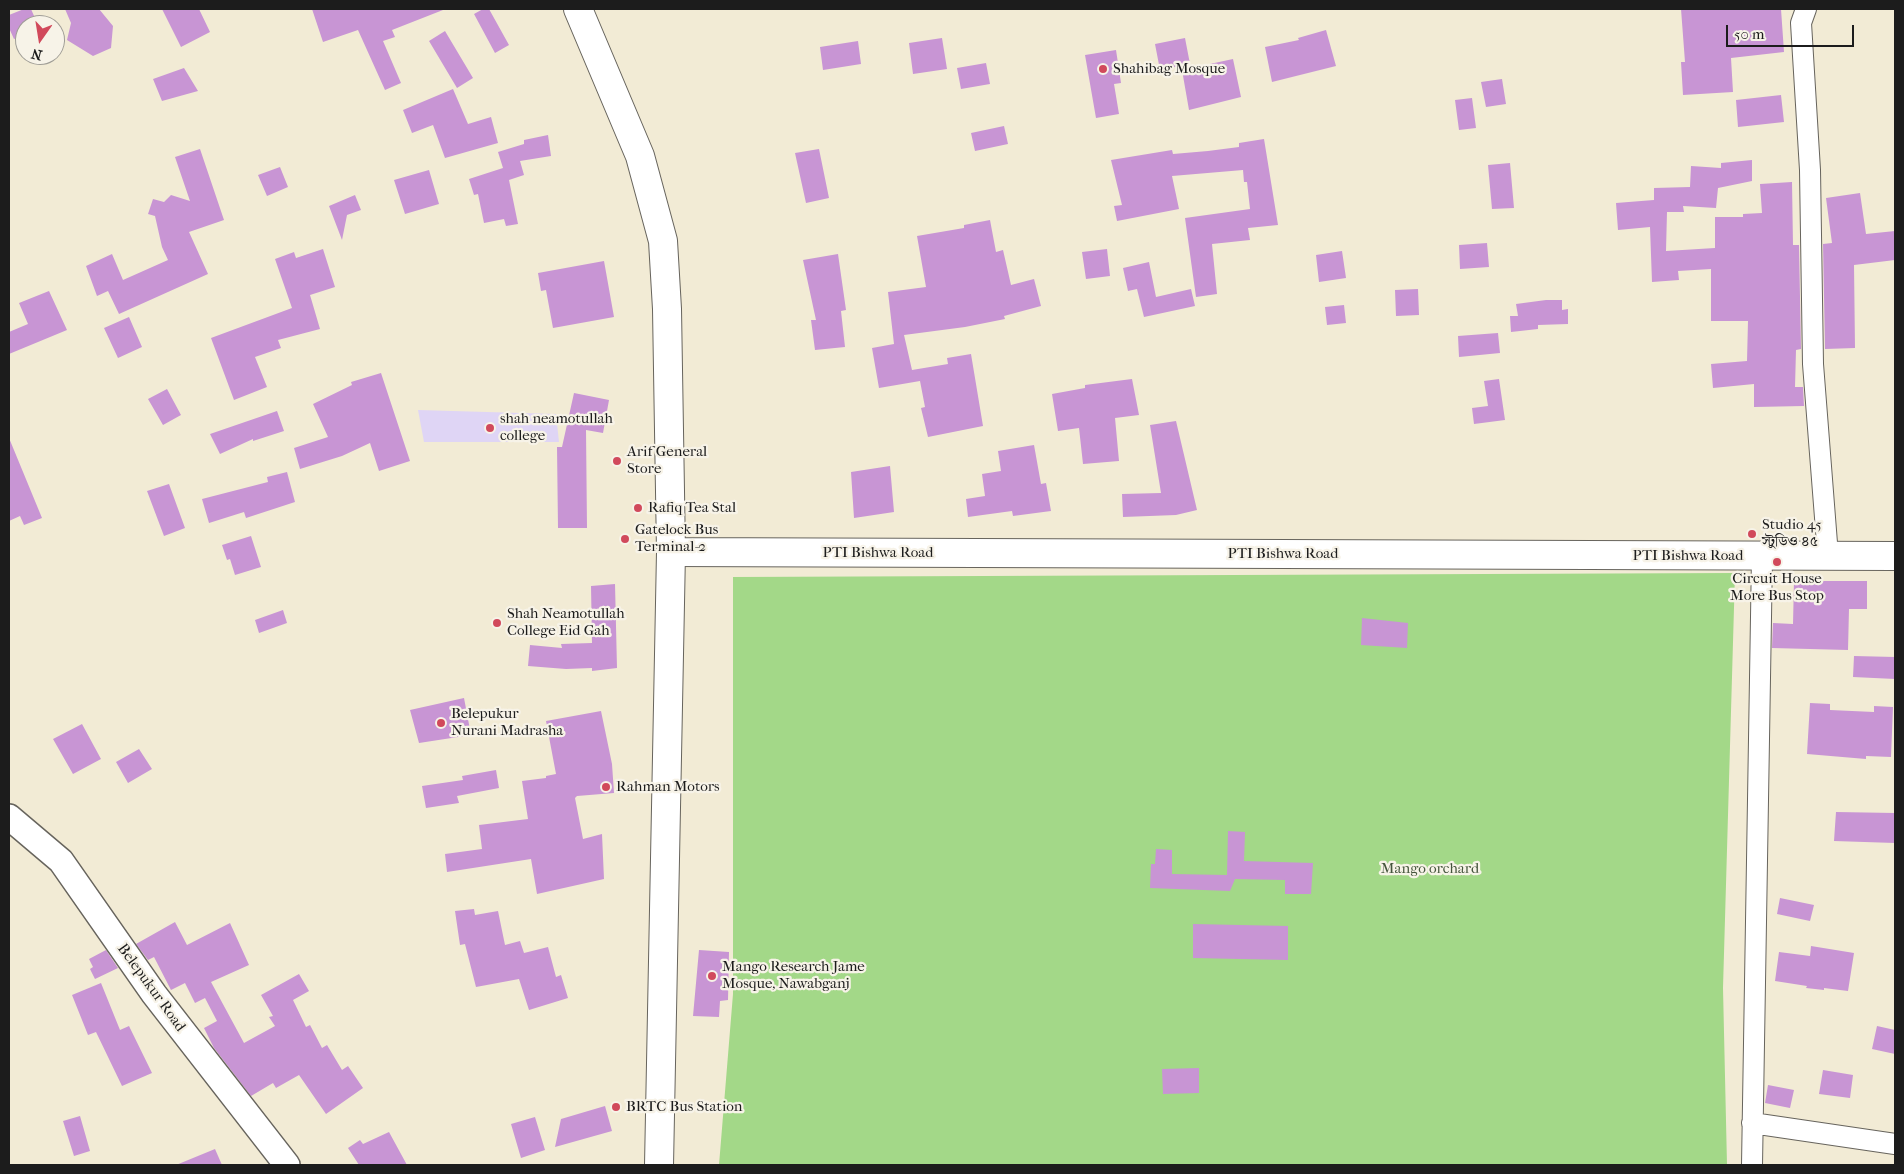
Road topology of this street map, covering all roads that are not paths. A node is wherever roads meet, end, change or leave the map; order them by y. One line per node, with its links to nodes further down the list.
1 (578, 9): 3 (main road)
2 (1806, 9): 5 (street)
3 (671, 552): 4 (main road, PTI Bishwa Road); 11 (main road)
4 (1762, 556): 5 (main road, PTI Bishwa Road); 8 (street)
5 (1828, 556): 6 (main road, PTI Bishwa Road)
6 (1895, 556)
7 (9, 817): 10 (street, Belepukur Road)
8 (1752, 1123): 9 (street); 12 (street)
9 (1895, 1144)
10 (287, 1165)
11 (659, 1165)
12 (1752, 1165)

